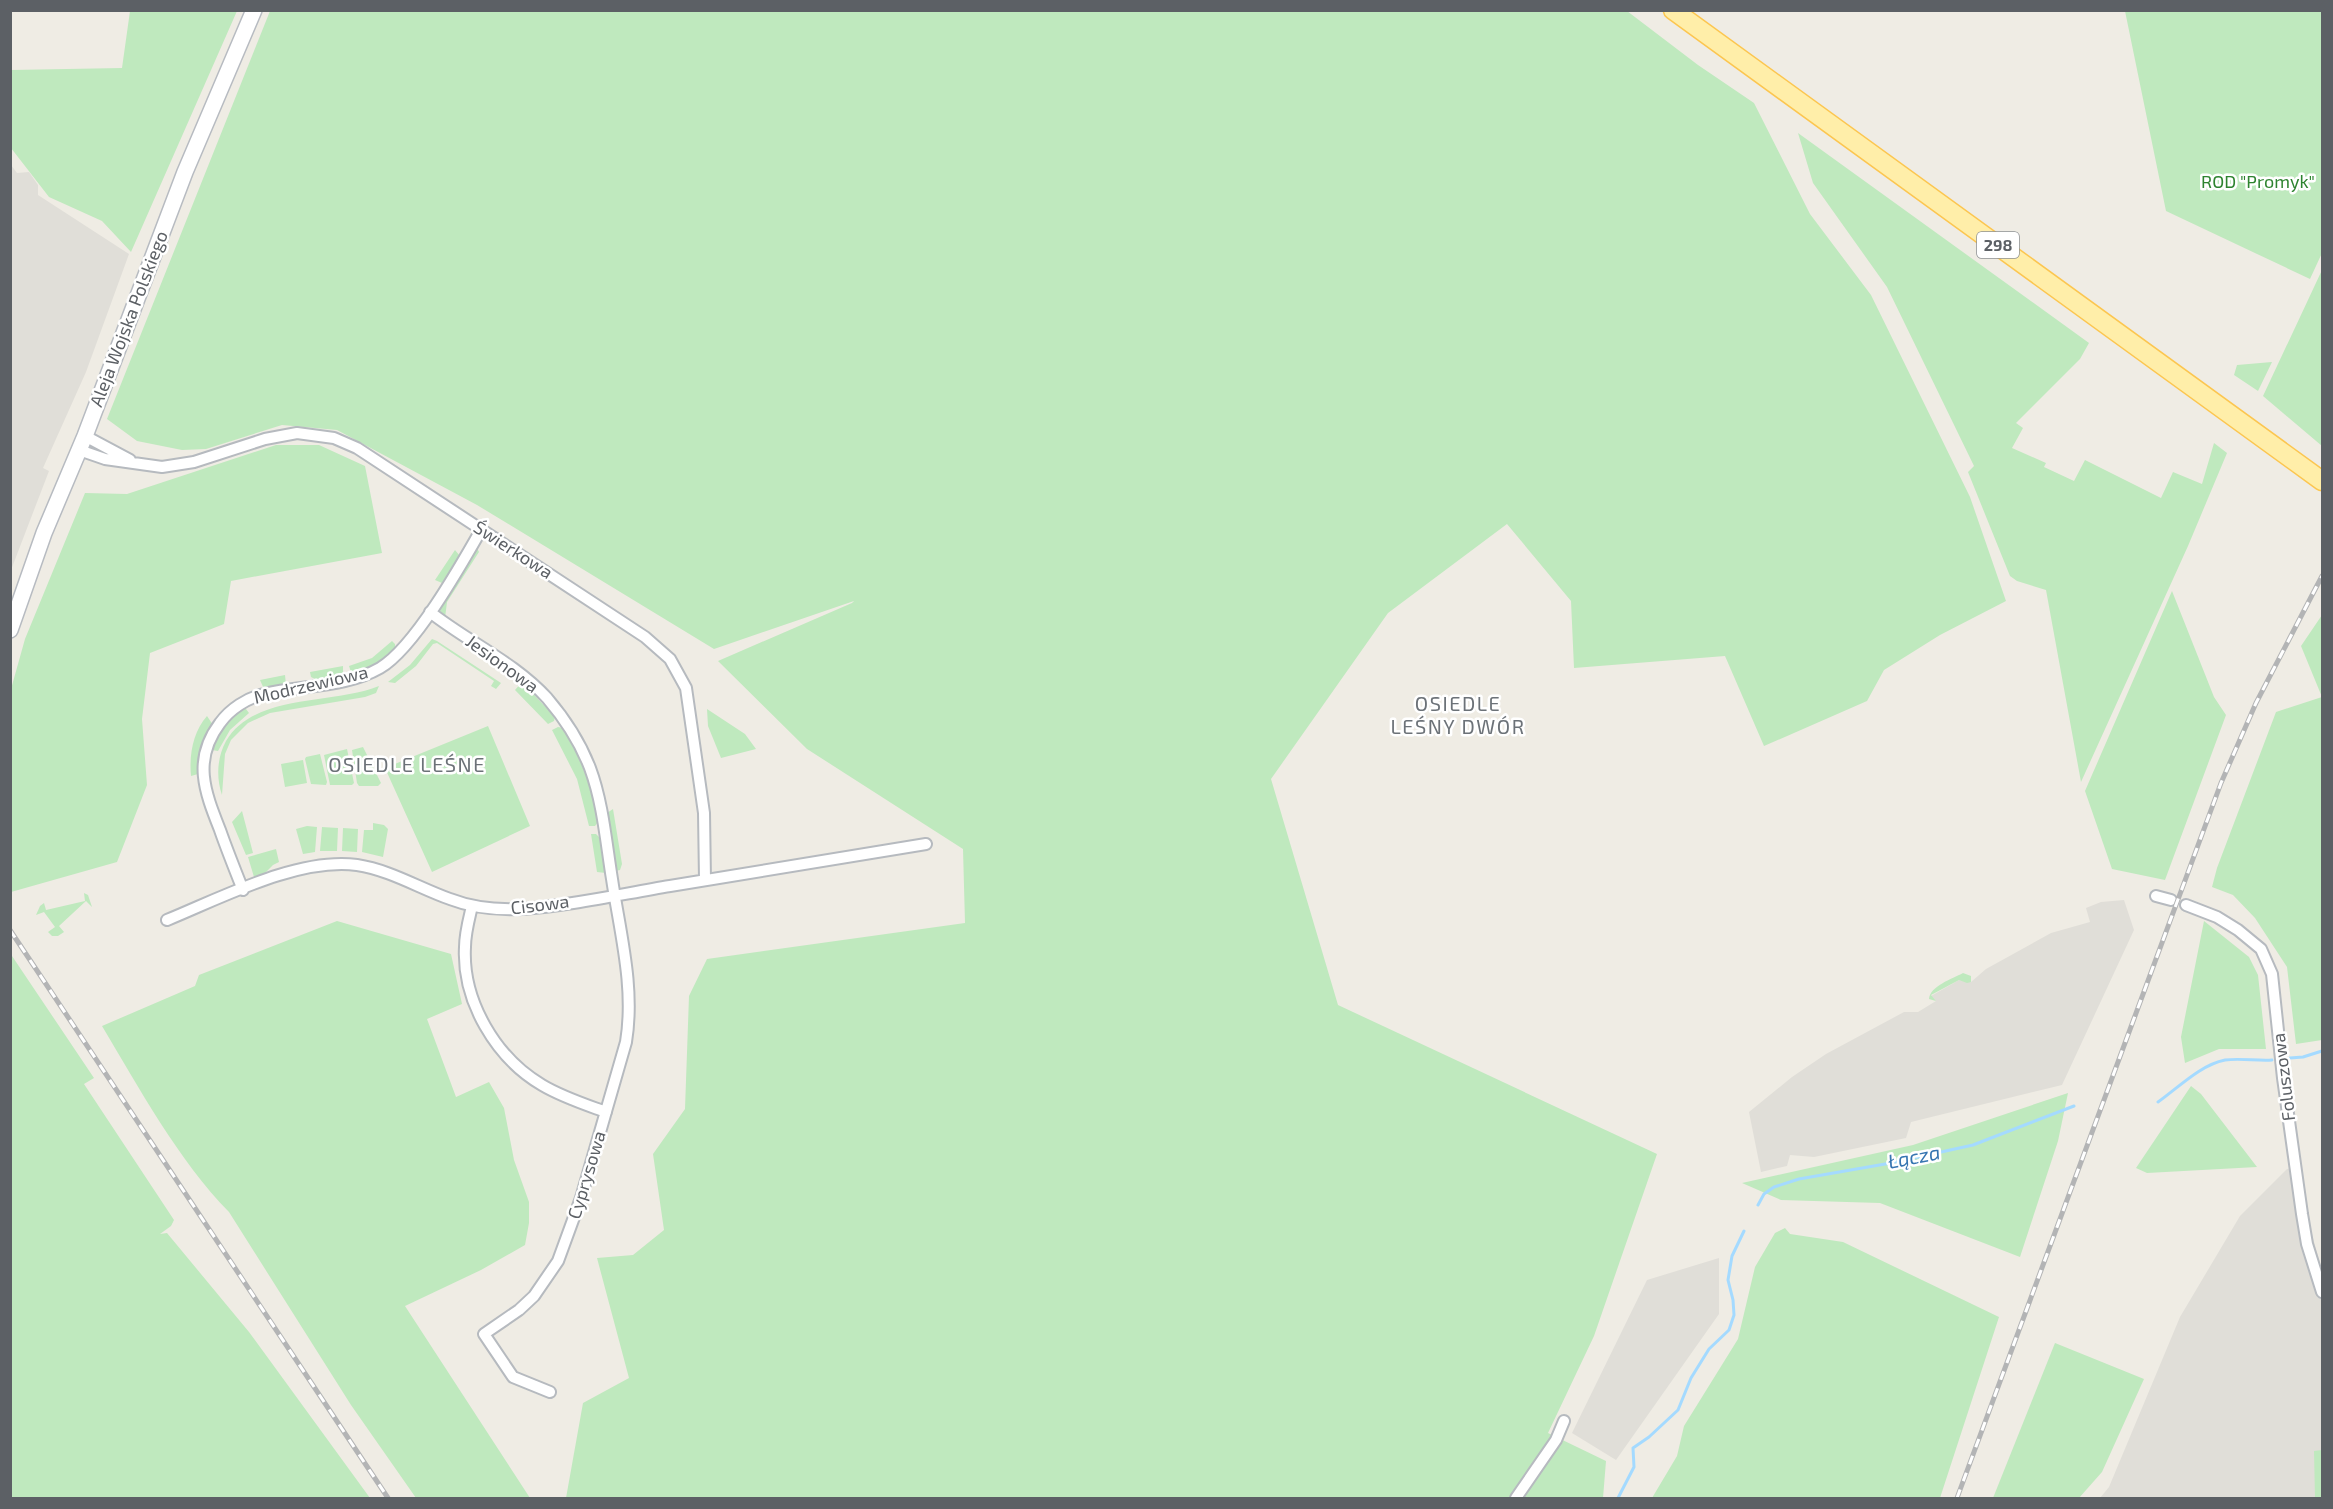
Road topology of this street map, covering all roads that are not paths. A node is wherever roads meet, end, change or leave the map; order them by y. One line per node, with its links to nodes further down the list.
1 (254, 10): 3 (main road, Aleja Wojska Polskiego)
2 (1673, 10): 4 (main road, 298)
3 (82, 443): 5 (street, Świerkowa); 7 (main road, Aleja Wojska Polskiego)
4 (2322, 481)
5 (481, 530): 6 (street, Modrzewiowa); 9 (street, Świerkowa)
6 (430, 612): 10 (street, Modrzewiowa); 11 (street, Jesionowa)
7 (10, 630)
8 (926, 844): 9 (street, Cisowa)
9 (705, 880): 11 (street, Cisowa)
10 (243, 890): 15 (street, Cisowa); 16 (street, Cisowa)
11 (614, 895): 15 (street, Cisowa); 17 (street, Cyprysowa)
12 (2156, 896): 13 (street)
13 (2171, 900)
14 (2186, 905): 18 (street, Foluszowa)
15 (472, 906): 17 (street)
16 (167, 920)
17 (606, 1112): 19 (street, Cyprysowa)
18 (2322, 1292)
19 (550, 1392)
20 (1564, 1421): 21 (street)
21 (1516, 1498)

